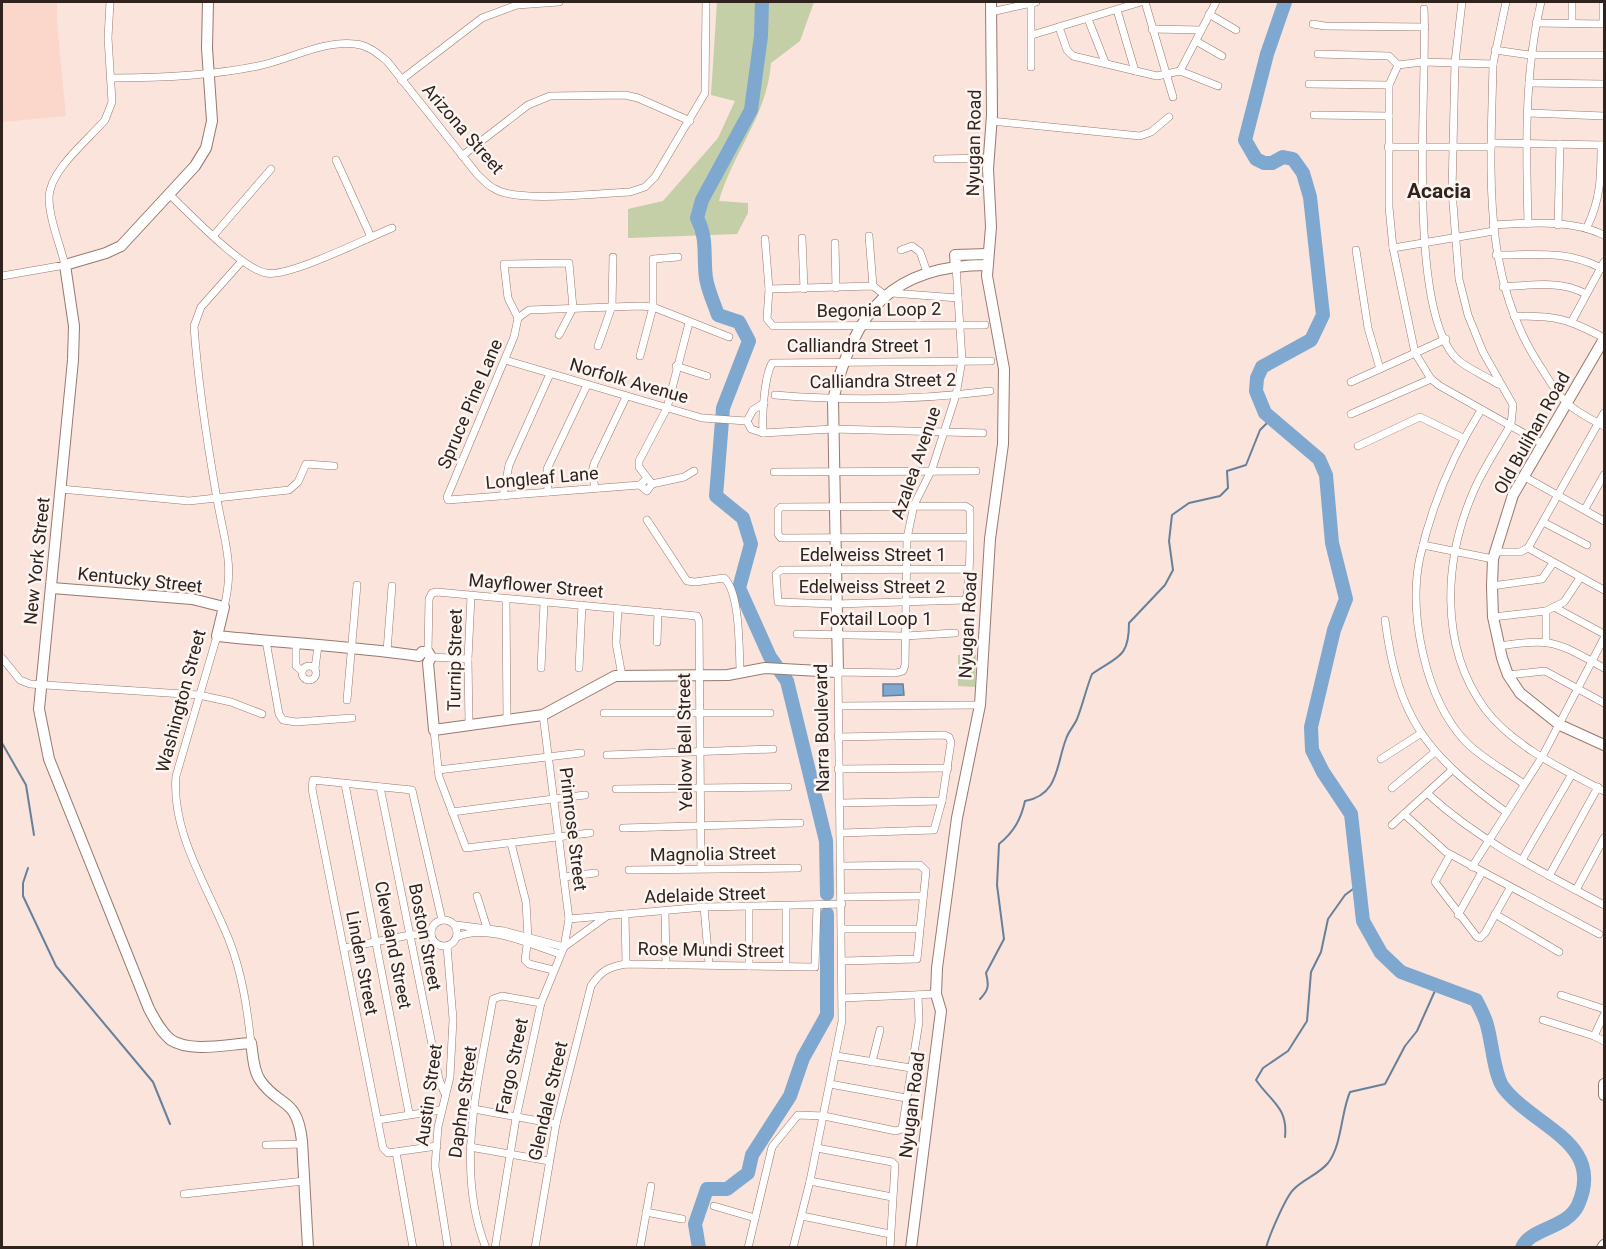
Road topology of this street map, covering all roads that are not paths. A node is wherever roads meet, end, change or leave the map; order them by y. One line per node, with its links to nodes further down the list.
1 (110, 2): 44 (street, New York Street)
2 (208, 2): 42 (street)
3 (559, 2): 45 (street)
4 (706, 2): 57 (street, Arizona Street)
5 (1033, 2): 13 (street); 27 (street)
6 (1143, 2): 15 (street); 24 (street)
7 (1216, 2): 16 (street)
8 (1462, 2): 36 (street)
9 (1506, 2): 29 (street)
10 (1541, 2): 18 (street)
11 (1572, 2): 19 (street)
12 (1603, 2): 21 (street)
13 (991, 7): 58 (street, Nyugan Road)
14 (1424, 9): 23 (street)
15 (1117, 10): 17 (street); 40 (street)
16 (1209, 14): 25 (street); 26 (street)
17 (1088, 19): 22 (street); 34 (street)
18 (1536, 23): 19 (street); 31 (street)
19 (1572, 23): 21 (street)
20 (1313, 24): 23 (street)
21 (1604, 24)
22 (1059, 27): 27 (street); 34 (street)
23 (1425, 27): 35 (street)
24 (1152, 29): 25 (street); 43 (street)
25 (1201, 30): 28 (street)
26 (1236, 30)
27 (1032, 35): 39 (street)
28 (1196, 41): 33 (street); 41 (street)
29 (1495, 50): 31 (street); 37 (street)
30 (1318, 54): 38 (street)
31 (1530, 55): 32 (street); 46 (street)
32 (1605, 55)
33 (1222, 56)
34 (1105, 62): 40 (street)
35 (1422, 62): 36 (street); 38 (street); 63 (street)
36 (1455, 62): 37 (street); 64 (street)
37 (1493, 64): 61 (street)
38 (1398, 65): 50 (street)
39 (1031, 68)
40 (1135, 71): 43 (street)
41 (1180, 71): 43 (street); 49 (street)
42 (210, 72): 44 (street, Arizona Street); 45 (street, Arizona Street); 71 (street)
43 (1166, 74): 51 (street)
44 (112, 78): 94 (street, New York Street)
45 (401, 80): 66 (street, Arizona Street)
46 (1529, 83): 48 (street); 52 (street)
47 (1309, 84): 50 (street)
48 (1605, 84)
49 (1218, 86)
50 (1389, 86): 54 (street)
51 (1173, 97)
52 (1529, 113): 55 (street); 59 (street)
53 (1314, 115): 54 (street)
54 (1389, 116): 65 (street)
55 (1605, 116)
56 (1169, 117): 58 (street)
57 (690, 121): 66 (street); 66 (street, Arizona Street)
58 (991, 121): 67 (street, Nyugan Road)
59 (1526, 143): 60 (street); 61 (street); 72 (street)
60 (1560, 144): 62 (street); 73 (street)
61 (1491, 145): 64 (street); 76 (street)
62 (1603, 145): 74 (street)
63 (1423, 146): 64 (street); 65 (street); 84 (street)
64 (1452, 146): 80 (street)
65 (1388, 147): 86 (street)
66 (462, 156)
67 (989, 158): 68 (street); 92 (street, Nyugan Road)
68 (937, 159)
69 (336, 160): 81 (street)
70 (271, 169): 78 (street)
71 (169, 194): 78 (street); 94 (street)
72 (1528, 223): 73 (street); 76 (street)
73 (1558, 225): 74 (street)
74 (1587, 227): 77 (street)
75 (392, 228): 81 (street)
76 (1493, 228): 80 (street); 89 (street)
77 (1605, 235)
78 (214, 236): 93 (street)
79 (869, 236): 99 (street)
80 (1455, 236): 84 (street); 135 (street)
81 (370, 237): 93 (street)
82 (802, 238): 103 (street)
83 (765, 239): 102 (street)
84 (1425, 241): 86 (street); 119 (street)
85 (835, 243): 101 (street)
86 (1393, 248): 122 (street)
87 (901, 250): 97 (street)
88 (1356, 250): 129 (street)
89 (1496, 255): 95 (street); 100 (street)
90 (613, 257): 107 (street)
91 (678, 257): 108 (street)
92 (988, 259): 96 (street, Narra Boulevard); 249 (street, Nyugan Road)
93 (242, 261): 173 (street, Washington Street)
94 (65, 265): 98 (street); 169 (street, New York Street)
95 (1603, 265): 105 (street)
96 (956, 266): 97 (street, Narra Boulevard); 106 (street, Azalea Avenue)
97 (927, 272): 104 (street, Narra Boulevard)
98 (2, 276)
99 (873, 286): 101 (street); 104 (street)
100 (1503, 287): 105 (street); 110 (street)
101 (836, 288): 103 (street)
102 (769, 289): 103 (street); 115 (street, Begonia Loop 2)
103 (804, 289)
104 (888, 294): 106 (street); 115 (street, Narra Boulevard)
105 (1586, 294): 112 (street)
106 (958, 298): 114 (street, Azalea Avenue)
107 (612, 306): 108 (street); 109 (street); 121 (street)
108 (653, 307): 113 (street); 123 (street)
109 (573, 308): 111 (street); 111 (street); 117 (street)
110 (1514, 316): 112 (street); 142 (street)
111 (518, 318): 124 (street, Spruce Pine Lane)
112 (1572, 321): 120 (street)
113 (689, 323): 118 (street); 128 (street)
114 (962, 324): 115 (street, Begonia Loop 2); 116 (street, Begonia Loop 2); 125 (street, Azalea Avenue)
115 (860, 325): 127 (street, Narra Boulevard)
116 (985, 326)
117 (559, 335)
118 (729, 337)
119 (1446, 339): 122 (street); 135 (street)
120 (1605, 339): 142 (street, Old Bulihan Road)
121 (598, 346)
122 (1415, 353): 129 (street); 132 (street)
123 (640, 356)
124 (506, 360): 130 (street, Norfolk Avenue); 174 (street, Spruce Pine Lane)
125 (962, 360): 126 (street, Calliandra Street 1); 127 (street, Calliandra Street 1); 138 (street, Azalea Avenue)
126 (991, 361)
127 (842, 362): 140 (street, Narra Boulevard); 141 (street, Calliandra Street 1)
128 (676, 366): 131 (street); 143 (street)
129 (1380, 369): 133 (street)
130 (550, 374): 134 (street, Norfolk Avenue); 172 (street)
131 (707, 376)
132 (1431, 379): 144 (street); 146 (street)
133 (1351, 382)
134 (587, 385): 139 (street, Norfolk Avenue); 170 (street)
135 (1500, 385): 148 (street)
136 (990, 391): 138 (street, Calliandra Street 2)
137 (775, 395): 140 (street, Calliandra Street 2)
138 (956, 395): 140 (street, Calliandra Street 2); 152 (street, Azalea Avenue)
139 (626, 396): 143 (street, Norfolk Avenue); 168 (street)
140 (833, 400): 150 (street, Narra Boulevard)
141 (764, 404): 147 (street); 151 (street)
142 (1567, 404): 149 (street); 155 (street, Old Bulihan Road)
143 (667, 408): 147 (street, Norfolk Avenue); 165 (street)
144 (1481, 410): 148 (street); 154 (street)
145 (1605, 413): 149 (street)
146 (1351, 414)
147 (745, 421): 151 (street)
148 (1511, 424): 155 (street); 187 (street)
149 (1602, 425): 171 (street)
150 (833, 429): 151 (street); 152 (street); 160 (street, Narra Boulevard)
151 (763, 432)
152 (943, 433): 153 (street); 158 (street, Azalea Avenue)
153 (983, 433)
154 (1463, 438): 156 (street); 184 (street)
155 (1543, 444): 164 (street, Old Bulihan Road)
156 (1358, 446)
157 (334, 466): 173 (street)
158 (932, 469): 160 (street); 161 (street); 175 (street, Azalea Avenue)
159 (694, 471): 166 (street)
160 (834, 471): 162 (street); 176 (street, Narra Boulevard)
161 (976, 471)
162 (774, 472)
163 (1605, 475): 177 (street)
164 (1525, 477): 171 (street); 188 (street, Old Bulihan Road)
165 (646, 479): 166 (street); 167 (street)
166 (652, 484): 167 (street, Longleaf Lane)
167 (640, 485): 168 (street, Longleaf Lane)
168 (595, 488): 170 (street, Longleaf Lane)
169 (62, 489): 173 (street); 197 (street, New York Street)
170 (548, 492): 172 (street, Longleaf Lane)
171 (1557, 495): 177 (street); 180 (street)
172 (503, 496): 174 (street, Longleaf Lane)
173 (217, 499): 206 (street, Washington Street)
174 (448, 500)
175 (914, 505): 176 (street); 181 (street); 183 (street, Azalea Avenue)
176 (837, 507): 182 (street, Narra Boulevard); 182 (street)
177 (1585, 509): 179 (street)
178 (647, 520): 234 (street)
179 (1605, 521)
180 (1543, 522): 185 (street); 186 (street)
181 (970, 537): 183 (street); 192 (street)
182 (837, 538): 183 (street); 190 (street, Narra Boulevard)
183 (907, 538): 191 (street, Azalea Avenue)
184 (1424, 545): 187 (street); 278 (street)
185 (1587, 546)
186 (1528, 548): 188 (street); 189 (street)
187 (1455, 552): 188 (street); 270 (street)
188 (1494, 556): 196 (street, Old Bulihan Road)
189 (1553, 563): 193 (street); 196 (street)
190 (837, 569): 191 (street, Edelweiss Street 1); 201 (street, Edelweiss Street 1); 204 (street, Narra Boulevard)
191 (905, 569): 192 (street, Edelweiss Street 1); 202 (street, Azalea Avenue)
192 (968, 569): 202 (street, Edelweiss Street 2)
193 (1580, 578): 198 (street); 207 (street)
194 (357, 585): 226 (street)
195 (392, 586): 227 (street)
196 (1492, 586): 212 (street, Old Bulihan Road)
197 (52, 588): 206 (street, Kentucky Street); 244 (street, New York Street)
198 (1604, 589)
199 (471, 596): 200 (street, Mayflower Street); 228 (street, Mayflower Street); 230 (street, Turnip Street)
200 (506, 599): 203 (street, Mayflower Street); 257 (street)
201 (778, 602): 204 (street, Edelweiss Street 2)
202 (904, 602): 204 (street, Edelweiss Street 2); 218 (street, Azalea Avenue)
203 (544, 603): 205 (street, Mayflower Street); 232 (street)
204 (836, 604): 216 (street, Narra Boulevard)
205 (582, 605): 208 (street, Mayflower Street); 233 (street)
206 (224, 607): 217 (street, Washington Street)
207 (1554, 607): 209 (street); 219 (street)
208 (618, 609): 210 (street, Mayflower Street); 243 (street)
209 (1546, 611): 212 (street); 220 (street)
210 (658, 612): 211 (street, Mayflower Street); 222 (street)
211 (697, 616): 241 (street, Yellow Bell Street)
212 (1493, 617): 225 (street, Old Bulihan Road)
213 (1385, 620): 261 (street)
214 (955, 633): 218 (street, Foxtail Loop 1)
215 (797, 634): 216 (street, Foxtail Loop 1)
216 (837, 635): 218 (street, Foxtail Loop 1); 239 (street, Narra Boulevard)
217 (217, 636): 221 (street); 246 (street, Washington Street)
218 (905, 636): 239 (street, Azalea Avenue)
219 (1605, 636): 231 (street)
220 (1546, 640): 225 (street); 231 (street)
221 (266, 641): 223 (street); 256 (street)
222 (657, 642)
223 (296, 644): 224 (street); 238 (street)
224 (318, 646): 226 (street); 236 (street)
225 (1499, 646): 242 (street, Old Bulihan Road)
226 (354, 649): 227 (street); 247 (street)
227 (387, 651): 228 (street)
228 (426, 657): 230 (street); 260 (street)
229 (2, 658): 244 (street)
230 (468, 659): 258 (street, Turnip Street)
231 (1592, 661): 235 (street); 245 (street)
232 (540, 668)
233 (579, 668)
234 (740, 668): 237 (street); 240 (street)
235 (1605, 668)
236 (315, 669): 238 (street); 238 (street)
237 (762, 669): 239 (street); 240 (street)
238 (302, 671)
239 (838, 672): 250 (street, Narra Boulevard)
240 (718, 673): 241 (street)
241 (699, 674): 243 (street); 254 (street, Yellow Bell Street)
242 (1508, 675): 245 (street); 259 (street, Old Bulihan Road)
243 (622, 676): 255 (street)
244 (40, 684): 246 (street); 364 (street, New York Street)
245 (1578, 688): 248 (street); 259 (street)
246 (199, 695): 253 (street); 364 (street, Washington Street)
247 (347, 700)
248 (1605, 703)
249 (980, 705): 250 (street); 353 (street, Nyugan Road)
250 (838, 706): 262 (street, Narra Boulevard)
251 (604, 713): 254 (street)
252 (770, 713): 254 (street)
253 (262, 714)
254 (700, 714): 265 (street, Yellow Bell Street)
255 (543, 715): 257 (street); 269 (street, Primrose Street)
256 (352, 718)
257 (507, 720): 258 (street)
258 (470, 725): 260 (street)
259 (1560, 725): 263 (street, Old Bulihan Road); 270 (street)
260 (434, 730): 274 (street)
261 (1420, 734): 266 (street); 271 (street)
262 (838, 737): 272 (street); 273 (street, Narra Boulevard)
263 (1605, 745)
264 (772, 749): 265 (street)
265 (700, 752): 268 (street); 283 (street, Yellow Bell Street)
266 (1436, 752): 275 (street); 281 (street)
267 (580, 753): 269 (street)
268 (607, 755)
269 (549, 757): 274 (street); 287 (street, Primrose Street)
270 (1542, 757): 276 (street); 278 (street)
271 (1381, 759)
272 (948, 768): 273 (street); 288 (street)
273 (838, 769): 289 (street, Narra Boulevard)
274 (438, 770): 290 (street)
275 (1452, 770): 285 (street); 291 (street)
276 (1572, 774): 284 (street); 304 (street)
277 (345, 784): 279 (street); 339 (street, Cleveland Street); 342 (street, Linden Street)
278 (1524, 784): 291 (street)
279 (380, 787): 330 (street); 337 (street, Boston Street)
280 (788, 787): 283 (street)
281 (1392, 788)
282 (616, 789): 283 (street)
283 (700, 789): 295 (street, Yellow Bell Street)
284 (1601, 789): 312 (street)
285 (1428, 794): 292 (street); 301 (street)
286 (585, 795): 287 (street)
287 (554, 799): 290 (street); 299 (street, Primrose Street)
288 (942, 801): 289 (street); 298 (street)
289 (840, 803): 298 (street, Narra Boulevard)
290 (452, 812): 302 (street)
291 (1506, 812): 301 (street)
292 (1404, 814): 294 (street); 303 (street)
293 (800, 822): 295 (street)
294 (1392, 825)
295 (701, 826): 296 (street); 307 (street, Yellow Bell Street)
296 (623, 828)
297 (590, 833): 299 (street)
298 (841, 833): 305 (street, Narra Boulevard)
299 (559, 837): 302 (street); 313 (street, Primrose Street)
300 (1605, 838): 315 (street)
301 (1488, 840): 304 (street); 306 (street)
302 (511, 843): 340 (street)
303 (1450, 855): 306 (street); 327 (street)
304 (1522, 860): 312 (street)
305 (841, 866): 317 (street); 318 (street, Narra Boulevard)
306 (1472, 867): 310 (street)
307 (701, 868): 308 (street, Magnolia Street); 309 (street, Magnolia Street)
308 (798, 868)
309 (629, 870)
310 (1482, 872): 314 (street); 327 (street)
311 (595, 873): 313 (street)
312 (1550, 876): 315 (street)
313 (564, 877): 329 (street, Primrose Street)
314 (1510, 888): 326 (street); 336 (street)
315 (1576, 890): 320 (street)
316 (477, 896): 332 (street)
317 (923, 896): 318 (street, Adelaide Street); 334 (street)
318 (842, 901): 319 (street, Adelaide Street); 333 (street, Narra Boulevard)
319 (817, 904): 323 (street, Adelaide Street); 350 (street, Rose Mundi Street)
320 (1604, 905)
321 (704, 907): 322 (street, Adelaide Street); 324 (street, Adelaide Street); 347 (street)
322 (749, 907): 323 (street, Adelaide Street); 349 (street)
323 (786, 907): 350 (street)
324 (665, 911): 325 (street, Adelaide Street); 348 (street)
325 (625, 914): 328 (street, Adelaide Street); 346 (street)
326 (1495, 914): 327 (street); 344 (street)
327 (1458, 915)
328 (607, 916): 329 (street, Adelaide Street); 343 (street)
329 (569, 919): 343 (street, Primrose Street)
330 (442, 920): 331 (street); 335 (street)
331 (456, 926): 332 (street); 338 (street)
332 (487, 928): 340 (street)
333 (843, 929): 334 (street); 345 (street, Narra Boulevard)
334 (919, 929): 345 (street)
335 (431, 934): 337 (street); 341 (street)
336 (1599, 934)
337 (410, 935): 339 (street); 370 (street, Boston Street)
338 (458, 937): 340 (street); 341 (street)
339 (377, 941): 342 (street); 375 (street, Cleveland Street)
340 (527, 941): 343 (street); 352 (street)
341 (447, 946): 370 (street, Austin Street)
342 (344, 948): 378 (street, Linden Street)
343 (562, 950): 352 (street, Fargo Street)
344 (1559, 952)
345 (843, 961): 356 (street, Narra Boulevard)
346 (626, 964): 348 (street, Rose Mundi Street); 351 (street, Rose Mundi Street)
347 (709, 964): 348 (street, Rose Mundi Street); 349 (street, Rose Mundi Street)
348 (666, 965)
349 (749, 966): 350 (street, Rose Mundi Street)
350 (786, 966)
351 (607, 967): 379 (street, Glendale Street)
352 (553, 970): 357 (street, Fargo Street)
353 (936, 994): 354 (street); 409 (street, Nyugan Road)
354 (918, 995): 356 (street); 367 (street)
355 (1561, 995): 358 (street)
356 (843, 998): 365 (street, Narra Boulevard)
357 (541, 1003): 373 (street, Daphne Street); 377 (street, Fargo Street)
358 (1605, 1009)
359 (1605, 1015): 362 (street)
360 (1543, 1020): 362 (street)
361 (879, 1030): 366 (street)
362 (1594, 1036): 363 (street)
363 (1605, 1041)
364 (251, 1043): 380 (street, Washington Street)
365 (837, 1056): 366 (street); 368 (street, Narra Boulevard)
366 (872, 1062): 367 (street)
367 (911, 1068): 372 (street)
368 (830, 1084): 372 (street); 376 (street, Narra Boulevard)
369 (1605, 1084): 371 (street)
370 (444, 1092): 374 (street, Austin Street)
371 (1605, 1095)
372 (906, 1098): 376 (street)
373 (474, 1109): 377 (street); 383 (street, Daphne Street)
374 (441, 1110): 375 (street); 382 (street, Austin Street)
375 (409, 1113): 378 (street)
376 (824, 1116): 384 (street, Narra Boulevard); 396 (street)
377 (516, 1118): 379 (street); 386 (street, Fargo Street)
378 (378, 1120): 385 (street, Linden Street)
379 (556, 1124): 387 (street, Glendale Street)
380 (302, 1144): 381 (street); 388 (street, Washington Street)
381 (266, 1145)
382 (436, 1146): 385 (street); 401 (street, Austin Street)
383 (470, 1147): 386 (street); 402 (street, Daphne Street)
384 (817, 1148): 389 (street, Narra Boulevard); 392 (street)
385 (396, 1152): 400 (street)
386 (512, 1154): 387 (street); 403 (street, Fargo Street)
387 (549, 1161): 404 (street, Glendale Street)
388 (304, 1181): 391 (street); 399 (street, Washington Street)
389 (810, 1181): 392 (street); 395 (street, Narra Boulevard)
390 (651, 1186): 394 (street)
391 (184, 1194)
392 (892, 1197): 398 (street)
393 (714, 1206): 396 (street)
394 (646, 1212): 397 (street); 405 (street)
395 (802, 1216): 398 (street); 407 (street, Narra Boulevard)
396 (755, 1218): 406 (street)
397 (681, 1219)
398 (890, 1234): 408 (street)
399 (308, 1248)
400 (413, 1248)
401 (448, 1248)
402 (486, 1248)
403 (495, 1248)
404 (535, 1248)
405 (640, 1248)
406 (748, 1248)
407 (793, 1248)
408 (890, 1248)
409 (912, 1248)

